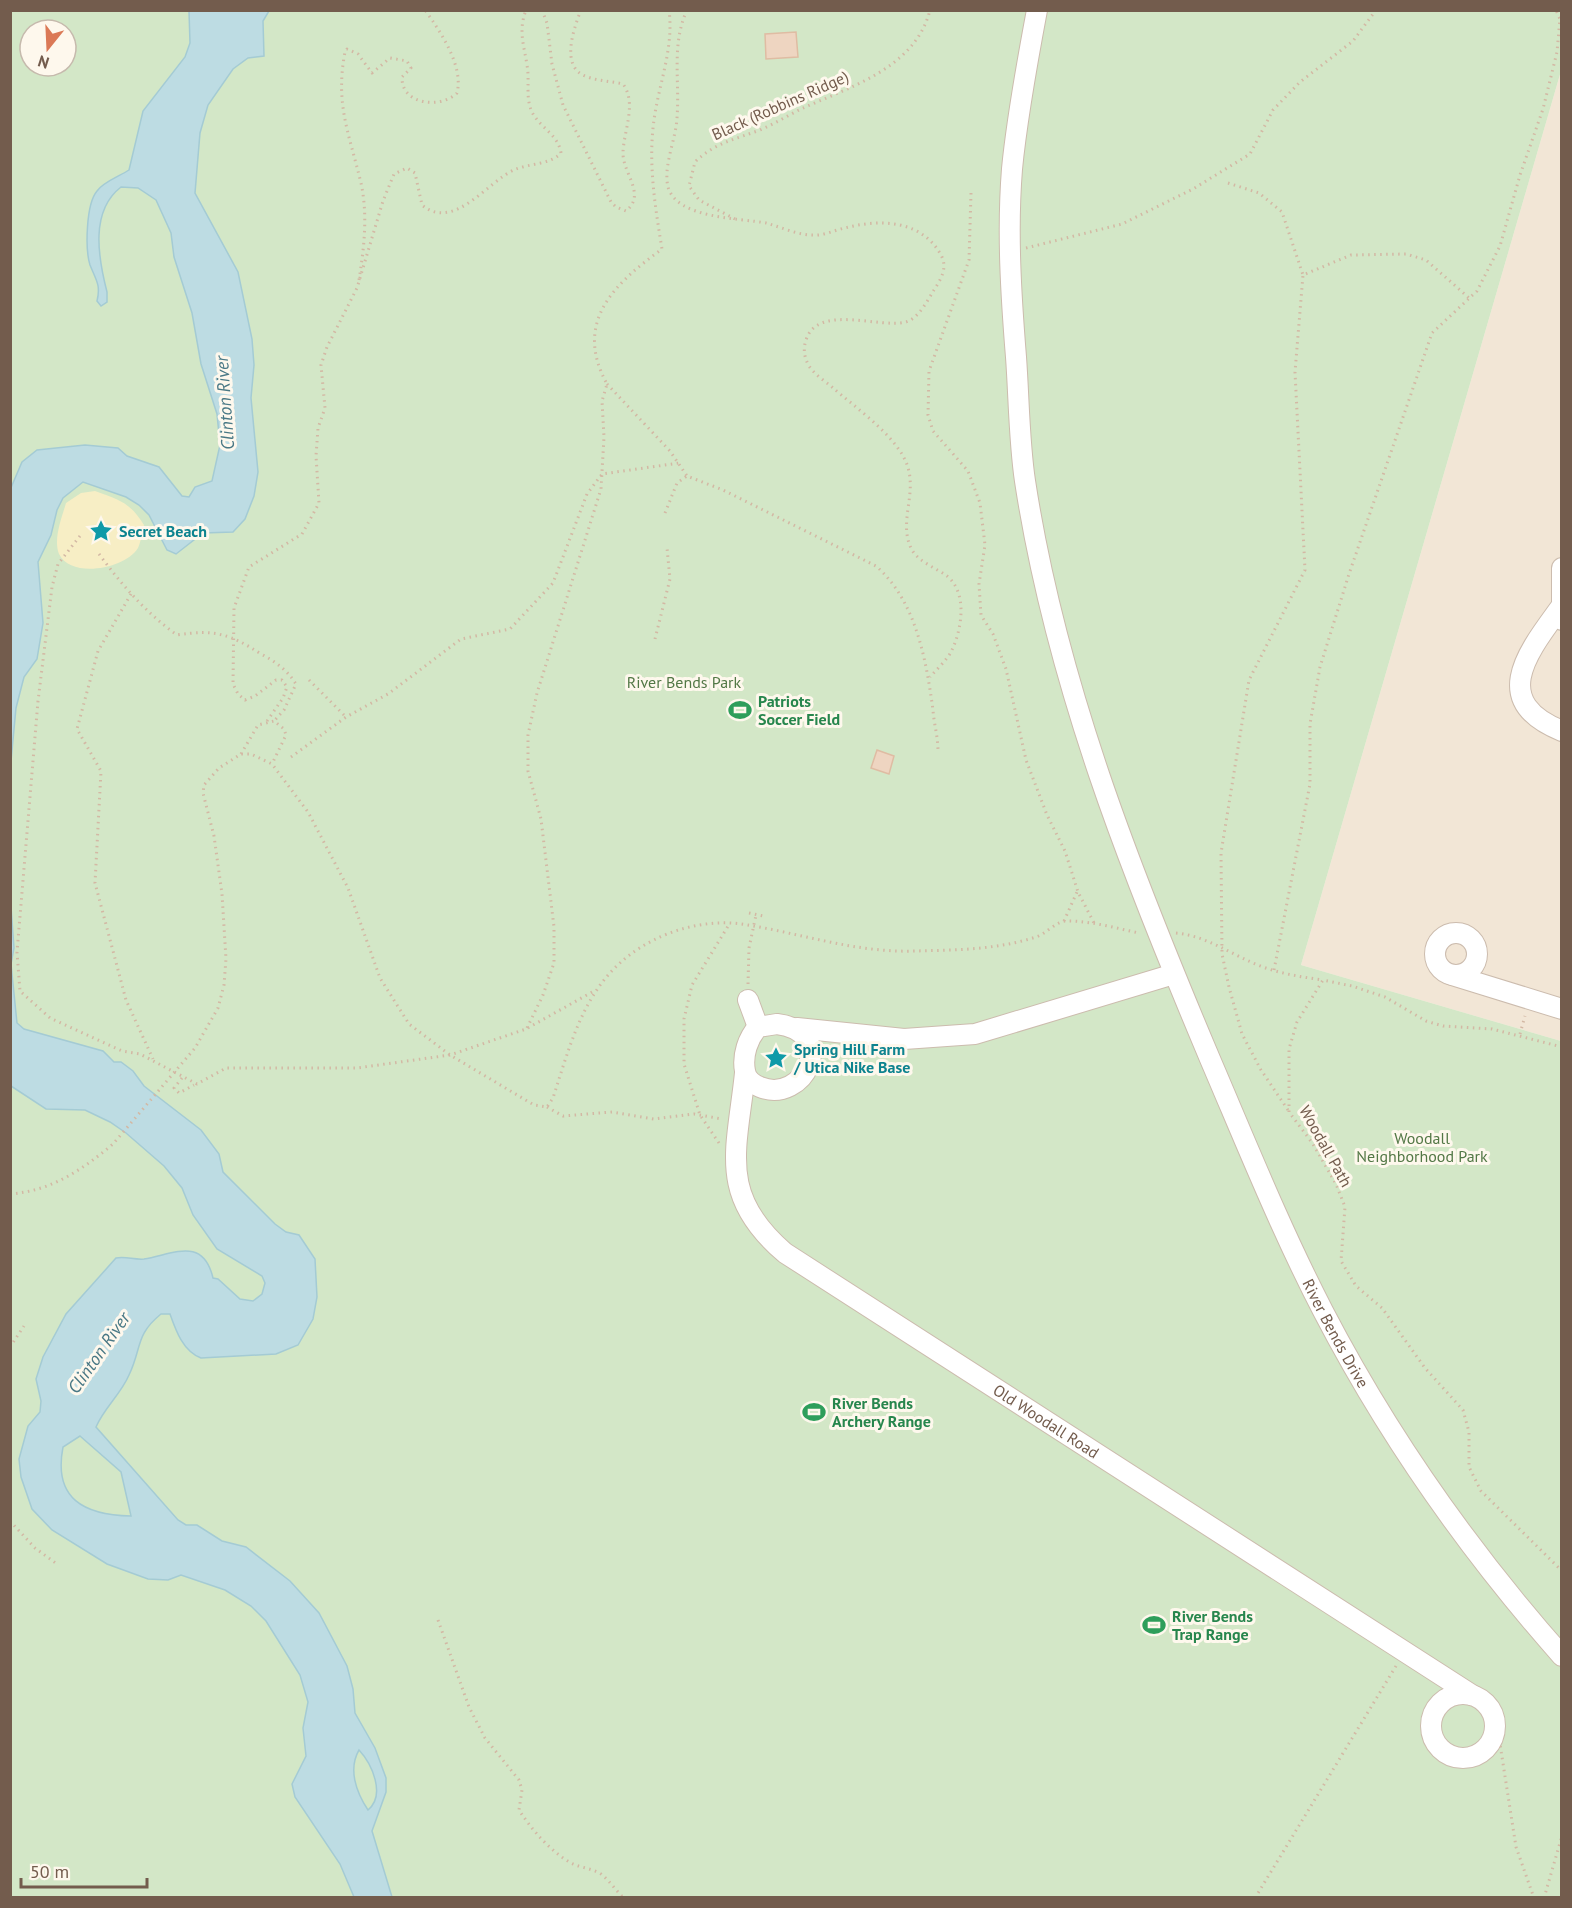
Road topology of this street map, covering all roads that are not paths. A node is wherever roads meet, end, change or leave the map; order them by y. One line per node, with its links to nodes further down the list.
1 (1037, 10): 6 (street, River Bends Drive)
2 (1562, 568): 3 (street)
3 (1561, 614): 4 (street)
4 (1562, 731)
5 (1477, 951): 7 (street); 7 (street); 8 (street)
6 (1174, 974): 13 (street); 18 (street, River Bends Drive)
7 (1452, 975): 8 (street)
8 (1486, 984): 10 (street)
9 (748, 1000): 11 (street)
10 (1562, 1008)
11 (758, 1027): 12 (street); 15 (street, Old Woodall Road)
12 (797, 1028): 13 (street); 14 (street)
13 (822, 1030): 14 (street)
14 (810, 1048): 16 (street)
15 (745, 1073): 16 (street); 17 (street, Old Woodall Road)
16 (765, 1089): 17 (street)
17 (741, 1102): 19 (street, Old Woodall Road)
18 (1562, 1656)
19 (1448, 1680): 20 (street, Old Woodall Road); 21 (street)
20 (1472, 1695): 21 (street); 21 (street, Old Woodall Road)
21 (1443, 1701)

